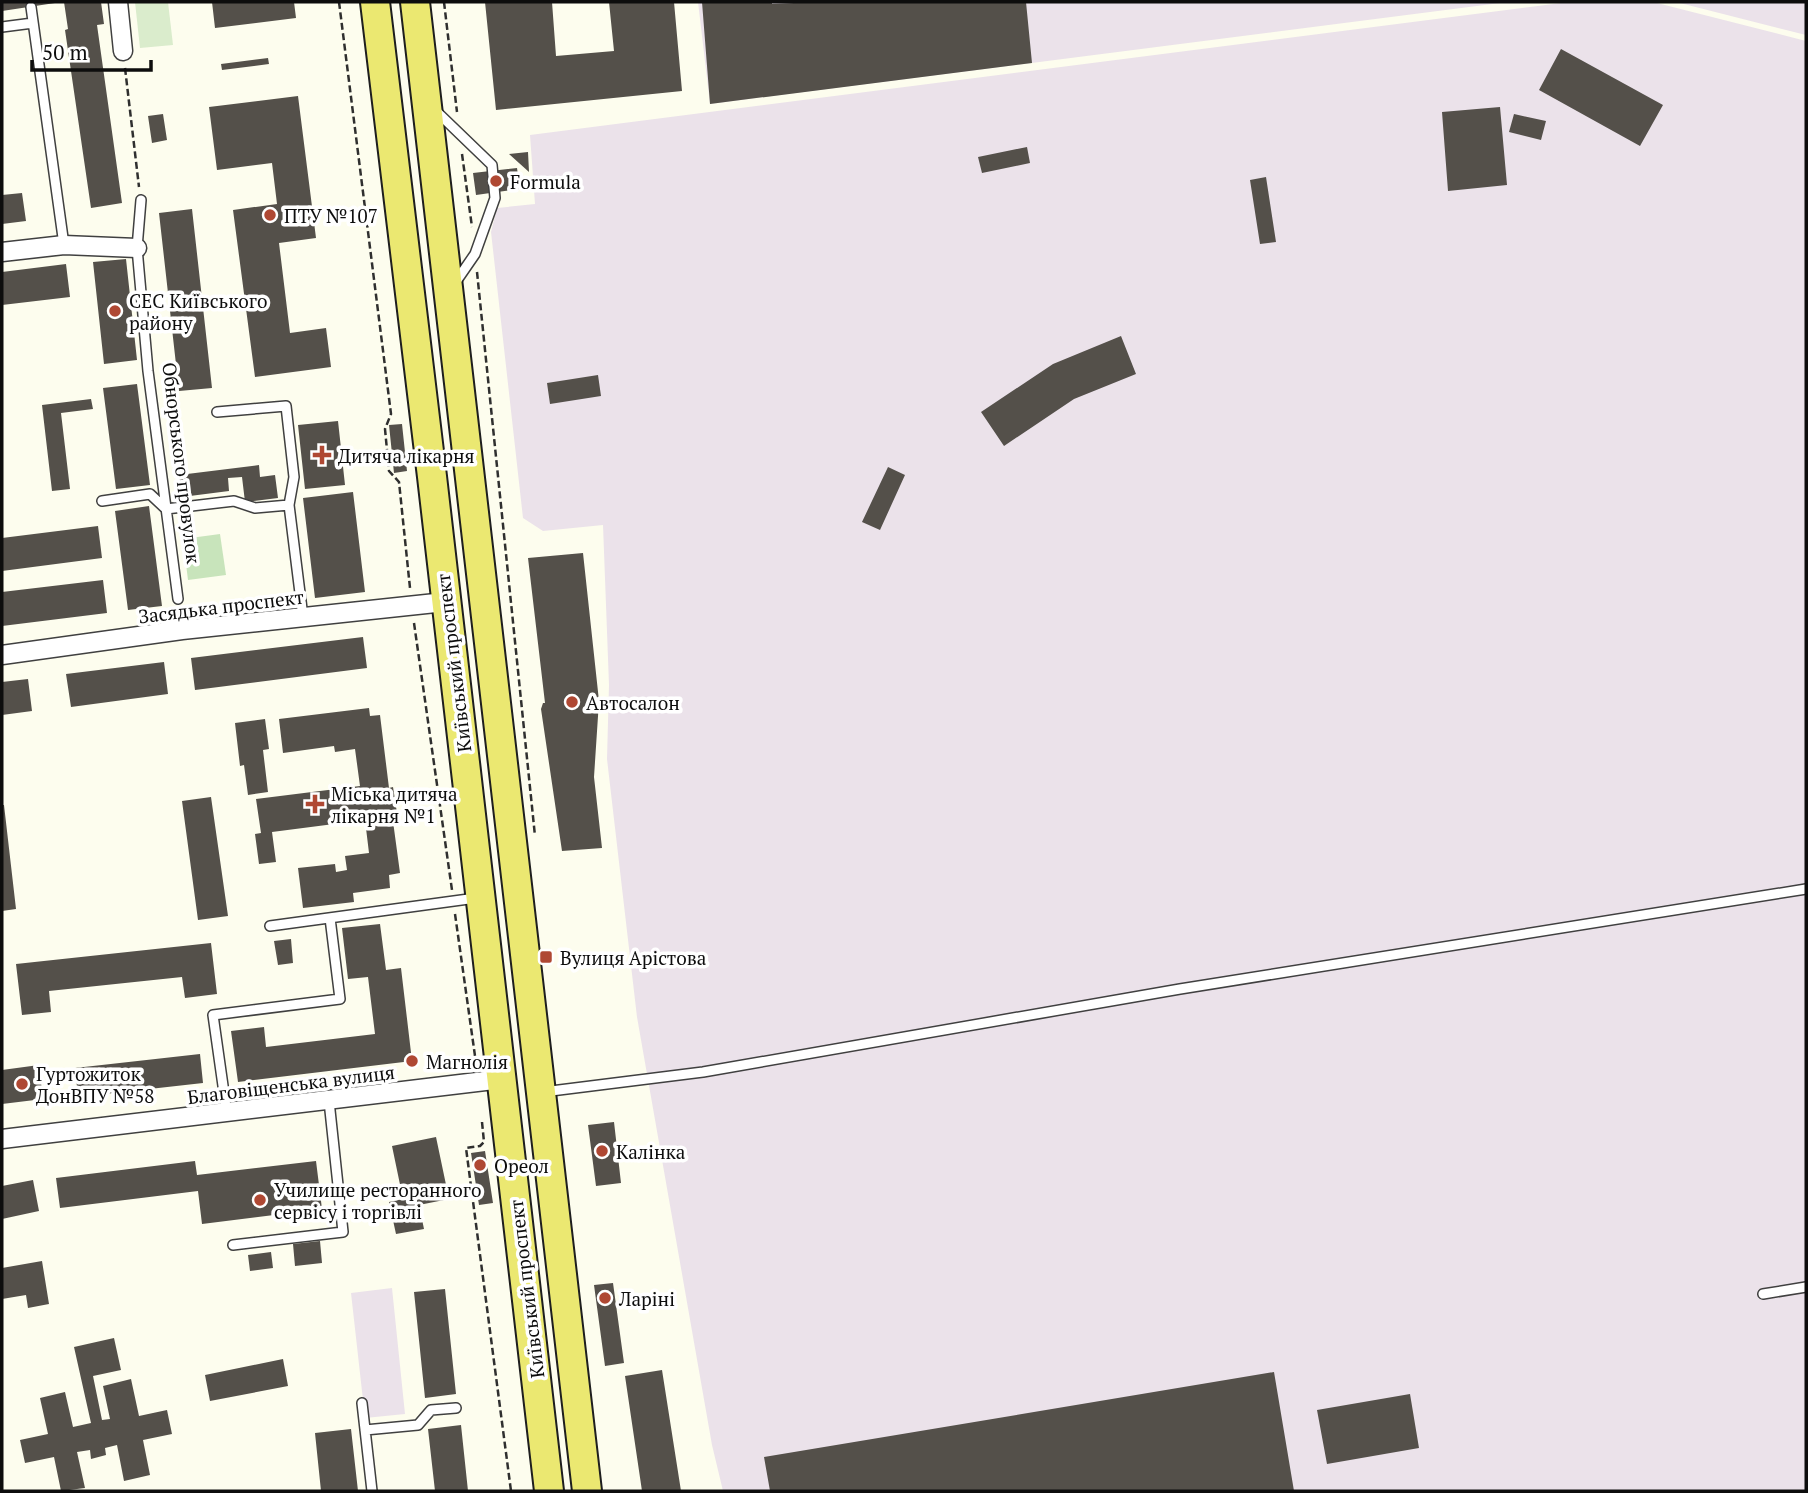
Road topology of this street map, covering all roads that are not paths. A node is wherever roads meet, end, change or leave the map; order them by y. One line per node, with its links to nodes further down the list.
1 (118, 2): 7 (street)
2 (375, 2): 19 (main road, Київський проспект)
3 (415, 2): 8 (main road, Київський проспект)
4 (31, 7): 5 (lane)
5 (33, 23): 6 (lane); 10 (lane)
6 (2, 27)
7 (123, 51)
8 (428, 103): 13 (main road, Київський проспект); 13 (lane)
9 (141, 200): 11 (lane, Обнорського провулок)
10 (64, 245): 11 (street); 12 (street)
11 (136, 248): 17 (lane, Обнорського провулок)
12 (2, 252)
13 (450, 290): 26 (main road, Київський проспект)
14 (217, 412): 16 (lane)
15 (102, 500): 17 (lane)
16 (289, 505): 17 (lane); 20 (lane)
17 (166, 509): 18 (lane, Обнорського провулок)
18 (178, 599)
19 (445, 602): 20 (street, Засядька проспект); 23 (main road, Київський проспект)
20 (303, 617): 21 (street, Засядька проспект)
21 (2, 654)
22 (1806, 889): 29 (lane)
23 (481, 898): 24 (lane); 27 (main road, Київський проспект)
24 (330, 918): 25 (lane); 31 (lane)
25 (270, 926)
26 (533, 1022): 27 (main road); 29 (main road, Київський проспект)
27 (496, 1026): 28 (main road, Київський проспект)
28 (502, 1079): 30 (street, Благовіщенська вулиця); 33 (main road, Київський проспект)
29 (541, 1093): 32 (main road, Київський проспект)
30 (329, 1101): 31 (street, Благовіщенська вулиця); 35 (lane)
31 (227, 1114): 34 (street, Благовіщенська вулиця)
32 (545, 1121): 33 (main road); 43 (main road, Київський проспект)
33 (494, 1124): 42 (main road, Київський проспект)
34 (2, 1139)
35 (233, 1245)
36 (1806, 1287): 37 (lane)
37 (1763, 1294)
38 (362, 1403): 40 (lane)
39 (456, 1408): 40 (lane)
40 (365, 1430): 41 (lane)
41 (372, 1491)
42 (549, 1491)
43 (587, 1491)

